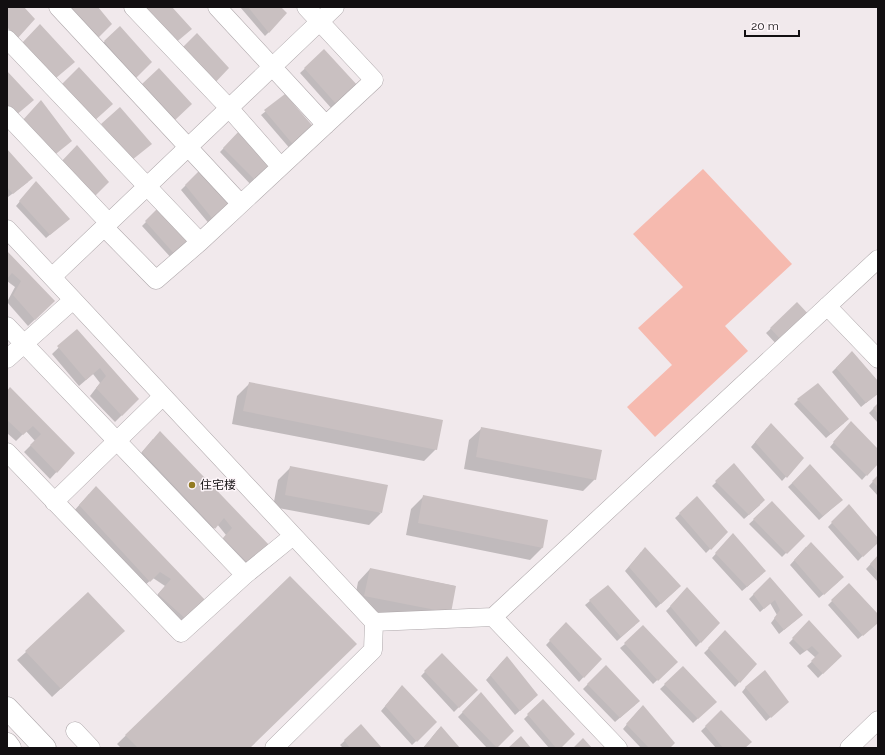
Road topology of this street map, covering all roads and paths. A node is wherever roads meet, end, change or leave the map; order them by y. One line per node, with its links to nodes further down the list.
1 (58, 7): 12 (street)
2 (133, 7): 9 (street)
3 (217, 7): 8 (street)
4 (306, 7): 6 (street)
5 (335, 7): 6 (street)
6 (320, 21): 8 (street); 11 (street)
7 (7, 38): 14 (street)
8 (273, 66): 9 (street); 11 (street)
9 (229, 108): 12 (street); 13 (street)
10 (7, 115): 16 (street)
11 (326, 125): 13 (street)
12 (189, 146): 14 (street); 15 (street)
13 (280, 166): 15 (street)
14 (148, 185): 16 (street); 18 (street)
15 (240, 203): 18 (street)
16 (107, 225): 18 (street); 20 (street)
17 (7, 229): 20 (street)
18 (200, 242)
19 (878, 259): 22 (street)
20 (52, 277): 21 (street)
21 (73, 300): 24 (street); 27 (street)
22 (827, 306): 26 (street); 33 (street)
23 (7, 326): 24 (street)
24 (24, 343): 25 (street); 28 (street)
25 (7, 359)
26 (878, 359)
27 (163, 396): 28 (street); 31 (street)
28 (116, 441): 30 (street); 32 (street)
29 (7, 452): 30 (street)
30 (54, 502): 32 (street)
31 (293, 536): 32 (street); 34 (street)
32 (245, 575)
33 (493, 617): 34 (street); 43 (street)
34 (374, 622): 42 (street)
35 (7, 708): 40 (main road)
36 (878, 720): 44 (street)
37 (75, 731): 41 (street)
38 (7, 744): 39 (main road)
39 (10, 748)
40 (45, 748)
41 (91, 748)
42 (274, 748)
43 (618, 748)
44 (849, 748)

